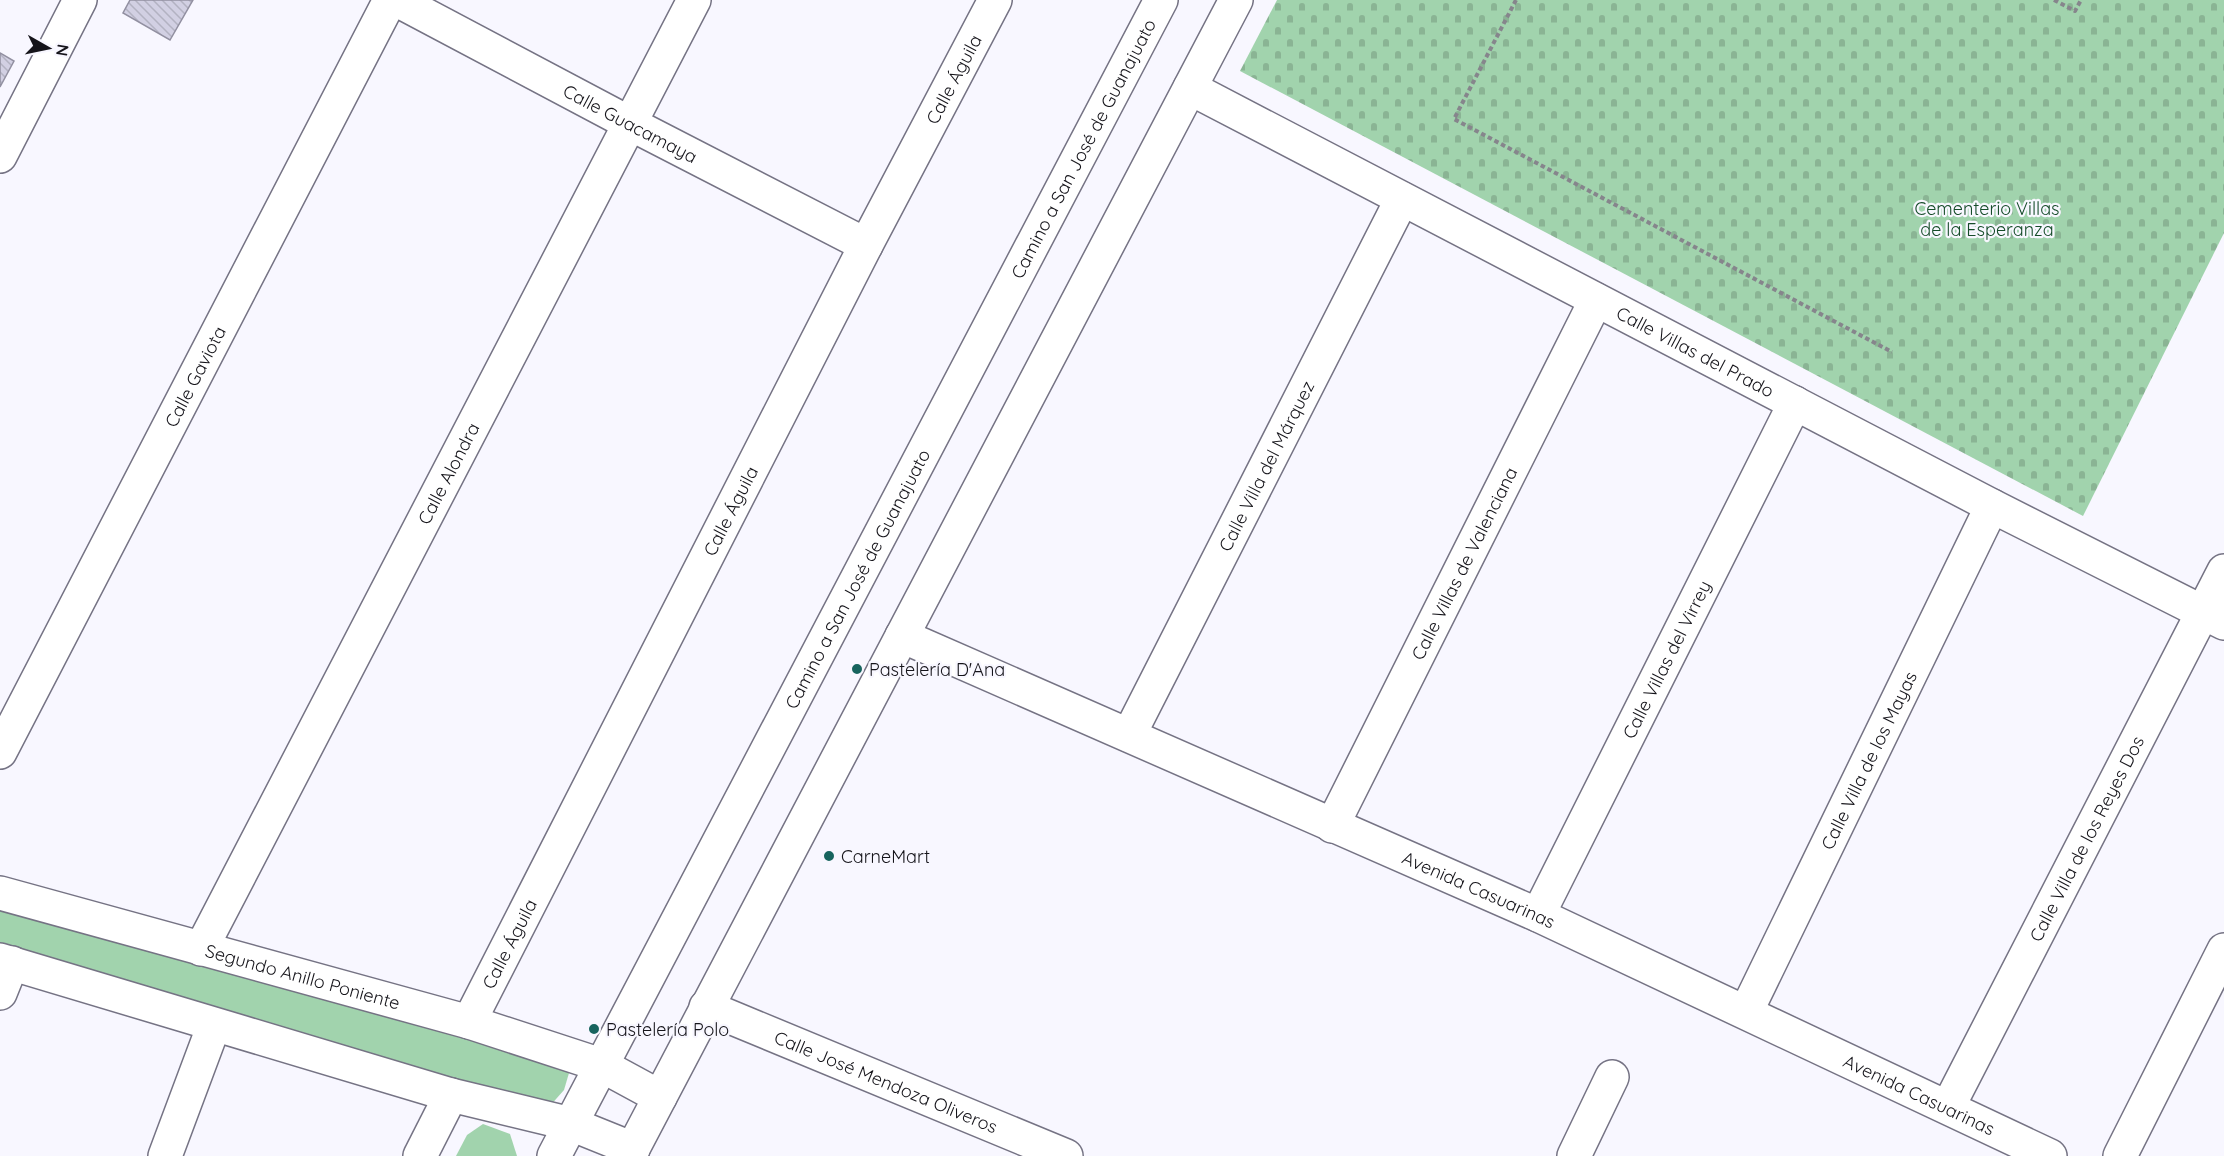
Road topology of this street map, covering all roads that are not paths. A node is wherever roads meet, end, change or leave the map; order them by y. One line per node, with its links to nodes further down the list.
1 (80, 0): 10 (street)
2 (390, 0): 20 (street, Calle Gaviota)
3 (397, 0): 9 (street, Calle Guacamaya)
4 (694, 0): 9 (street, Calle Alondra)
5 (994, 0): 12 (street, Calle Águila)
6 (1161, 0): 32 (street, Camino a San José de Guanajuato)
7 (1236, 0): 8 (street)
8 (1190, 88): 11 (street, Calle Villas del Prado); 18 (street)
9 (629, 123): 12 (street, Calle Guacamaya); 24 (street, Calle Alondra)
10 (0, 156)
11 (1402, 199): 13 (street, Calle Villas del Prado); 19 (street, Calle Villa del Márquez)
12 (866, 245): 30 (street, Calle Águila)
13 (1596, 300): 14 (street, Calle Villas del Prado); 21 (street, Calle Villas de Valenciana)
14 (1795, 403): 15 (street, Calle Villas del Prado); 23 (street, Calle Villas del Virrey)
15 (1992, 506): 17 (street, Calle Villas del Prado); 29 (street, Calle Villa de los Mayas)
16 (2224, 572): 17 (street, Calle Villa de los Reyes Dos)
17 (2214, 618): 36 (street, Calle Villa de los Reyes Dos)
18 (902, 636): 19 (street, Avenida Casuarinas); 28 (street)
19 (1129, 735): 21 (street, Avenida Casuarinas)
20 (0, 752)
21 (1332, 826): 23 (street, Avenida Casuarinas)
22 (0, 893): 24 (street, Segundo Anillo Poniente)
23 (1538, 915): 29 (street, Avenida Casuarinas)
24 (201, 949): 30 (street, Segundo Anillo Poniente)
25 (2224, 950): 45 (street)
26 (6, 961): 27 (street); 31 (street)
27 (0, 993)
28 (706, 1007): 35 (street); 42 (street, Calle José Mendoza Oliveros)
29 (1746, 1012): 36 (street, Avenida Casuarinas)
30 (469, 1022): 32 (street, Segundo Anillo Poniente)
31 (214, 1025): 34 (street); 39 (street)
32 (601, 1065): 35 (street, Segundo Anillo Poniente); 37 (street, Camino a San José de Guanajuato)
33 (1612, 1077): 43 (street)
34 (451, 1095): 37 (street); 40 (street)
35 (660, 1097): 38 (street)
36 (1948, 1107): 44 (street, Avenida Casuarinas)
37 (571, 1124): 38 (street); 41 (street, Camino a San José de Guanajuato)
38 (631, 1152)
39 (165, 1156)
40 (420, 1156)
41 (554, 1156)
42 (1066, 1156)
43 (1574, 1156)
44 (2050, 1156)
45 (2120, 1156)

